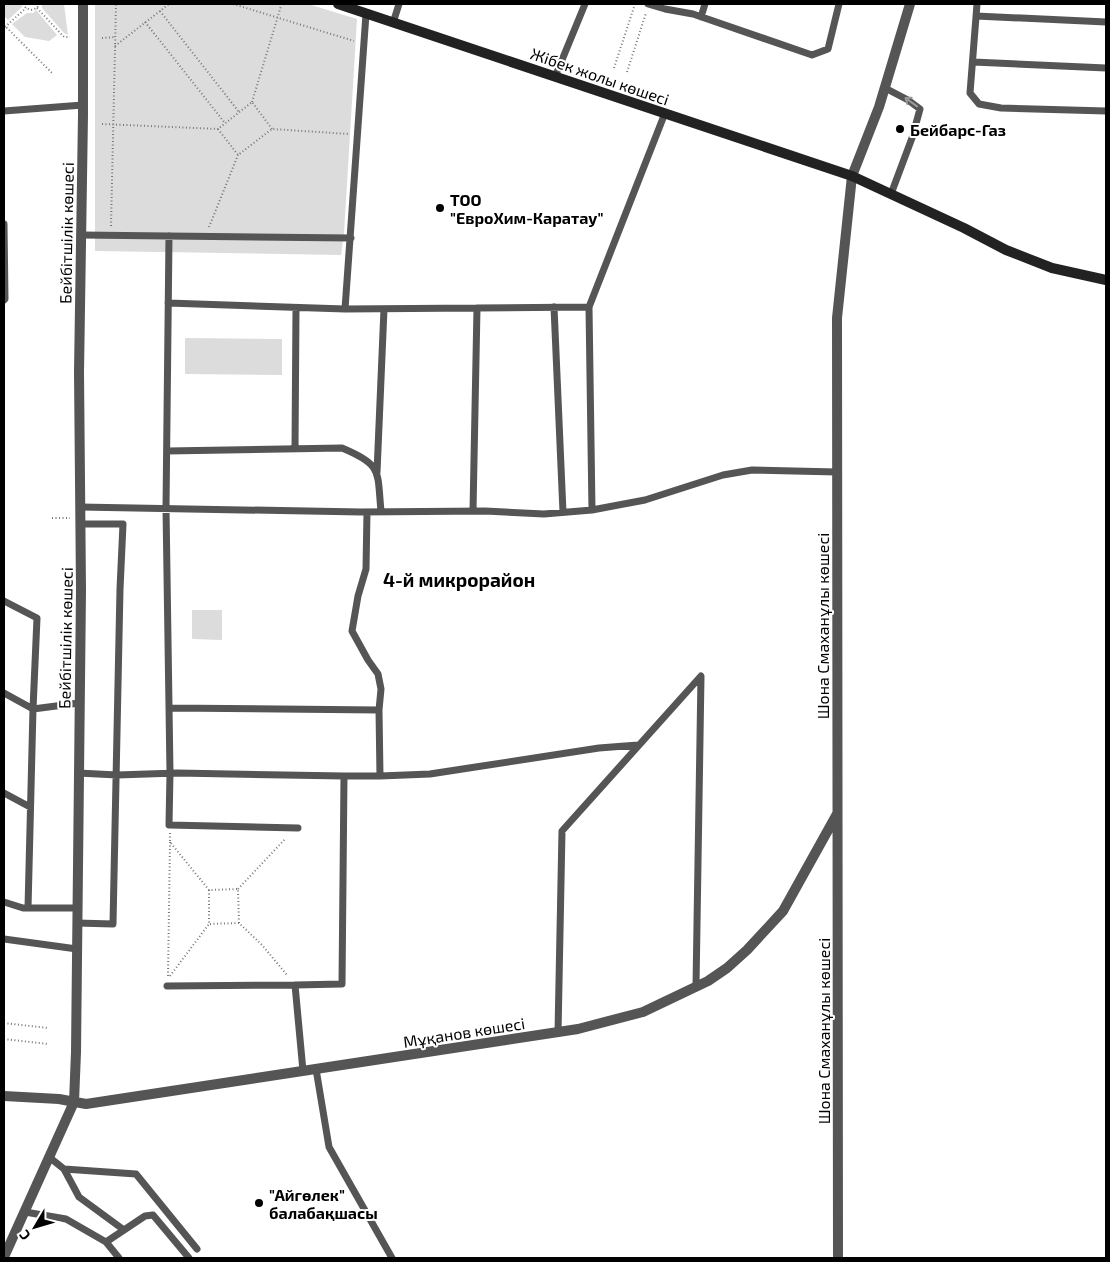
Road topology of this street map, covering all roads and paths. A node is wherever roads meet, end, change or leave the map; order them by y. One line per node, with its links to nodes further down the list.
1 (23, 4): 17 (path)
2 (39, 4): 18 (path)
3 (82, 4): 41 (street, Бейбітшілік көшесі)
4 (116, 4): 29 (path)
5 (169, 4): 19 (path)
6 (233, 4): 23 (path)
7 (338, 4): 20 (main road, Жібек жолы көшесі)
8 (399, 4): 26 (lane)
9 (585, 4): 38 (lane)
10 (635, 4): 34 (path)
11 (648, 4): 21 (lane); 36 (path)
12 (705, 4): 21 (lane)
13 (839, 4): 21 (lane)
14 (910, 4): 39 (street, Шона Смаханұлы көшесі)
15 (977, 4): 22 (lane)
16 (281, 6): 23 (path)
17 (26, 8): 18 (path); 27 (path)
18 (37, 8): 28 (path)
19 (160, 11): 24 (path); 44 (path)
20 (366, 14): 26 (main road, Жібек жолы көшесі); 31 (lane)
21 (701, 16)
22 (976, 16): 25 (lane); 33 (lane)
23 (278, 18): 31 (path); 40 (path)
24 (145, 22): 32 (path); 46 (path)
25 (1106, 22)
26 (393, 23): 38 (main road, Жібек жолы көшесі)
27 (4, 26): 37 (path)
28 (70, 37)
29 (115, 37): 30 (path); 32 (path)
30 (102, 38)
31 (363, 44): 51 (lane)
32 (115, 46): 48 (path)
33 (973, 62): 35 (lane); 43 (lane)
34 (614, 68)
35 (1106, 68)
36 (627, 72)
37 (52, 73)
38 (555, 77): 45 (main road, Жібек жолы көшесі)
39 (885, 88): 53 (street, Шона Смаханұлы көшесі); 54 (lane, one-way to 39)
40 (252, 102): 44 (path); 50 (path)
41 (83, 105): 42 (lane); 56 (street, Бейбітшілік көшесі)
42 (4, 111)
43 (1106, 111)
44 (239, 112): 46 (path)
45 (665, 114): 53 (main road, Жібек жолы көшесі); 65 (lane)
46 (225, 123): 49 (path)
47 (102, 124): 48 (path)
48 (113, 125): 49 (path); 57 (path)
49 (218, 128): 52 (path)
50 (272, 129): 51 (path); 52 (path)
51 (358, 135): 60 (lane)
52 (238, 155): 59 (path)
53 (852, 176): 54 (main road, Жібек жолы көшесі); 73 (street, Шона Смаханұлы көшесі)
54 (892, 194): 61 (main road, Жібек жолы көшесі)
55 (4, 224): 62 (lane)
56 (82, 236): 57 (lane); 74 (street, Бейбітшілік көшесі)
57 (111, 236): 58 (lane)
58 (169, 236): 59 (lane); 63 (lane)
59 (205, 236): 60 (lane)
60 (351, 238): 68 (lane)
61 (1106, 280)
62 (4, 300)
63 (168, 303): 66 (lane); 71 (lane)
64 (554, 307): 65 (lane); 67 (lane); 80 (lane)
65 (589, 307): 76 (lane)
66 (296, 308): 68 (lane); 70 (lane)
67 (477, 308): 69 (lane); 77 (lane)
68 (345, 309): 69 (lane)
69 (384, 309): 72 (lane)
70 (295, 449): 71 (lane); 72 (lane)
71 (167, 451): 75 (lane)
72 (377, 472): 79 (lane)
73 (837, 472): 76 (lane); 96 (street, Шона Смаханұлы көшесі)
74 (80, 507): 75 (lane); 81 (street, Бейбітшілік көшесі)
75 (166, 508): 78 (lane); 86 (lane)
76 (592, 510): 80 (lane)
77 (472, 511): 79 (lane); 80 (lane)
78 (367, 512): 79 (lane); 87 (lane)
79 (381, 512)
80 (563, 512)
81 (80, 524): 84 (street, Бейбітшілік көшесі); 91 (lane)
82 (4, 601): 85 (lane)
83 (4, 693): 85 (lane)
84 (79, 703): 85 (lane); 89 (street, Бейбітшілік көшесі)
85 (33, 708): 95 (lane)
86 (169, 708): 87 (lane); 90 (lane)
87 (379, 710): 93 (lane)
88 (638, 745): 93 (lane); 112 (lane); 115 (lane)
89 (78, 773): 91 (lane); 104 (street, Бейбітшілік көшесі)
90 (170, 773): 91 (lane); 92 (lane); 97 (lane)
91 (117, 775): 105 (lane)
92 (344, 776): 93 (lane); 110 (lane)
93 (380, 776)
94 (4, 793): 95 (lane)
95 (30, 807): 103 (lane)
96 (837, 814): 112 (street, Мұқанов көшесі); 132 (street, Шона Смаханұлы көшесі)
97 (169, 825): 98 (lane); 99 (path)
98 (298, 828): 100 (path)
99 (170, 842): 101 (path); 107 (path)
100 (238, 889): 101 (path); 106 (path)
101 (208, 890): 107 (path)
102 (4, 902): 103 (lane)
103 (28, 908): 104 (lane)
104 (77, 908): 105 (street, Бейбітшілік көшесі)
105 (77, 923): 109 (street, Бейбітшілік көшесі)
106 (238, 923): 107 (path); 110 (path)
107 (209, 924)
108 (4, 939): 109 (lane)
109 (77, 949): 121 (street, Бейбітшілік көшесі)
110 (296, 985): 111 (lane); 119 (lane)
111 (167, 986)
112 (696, 986): 115 (street, Мұқанов көшесі)
113 (4, 1023): 114 (path)
114 (48, 1028)
115 (558, 1032): 118 (street, Мұқанов көшесі)
116 (4, 1039): 117 (path)
117 (48, 1044)
118 (316, 1069): 119 (street, Мұқанов көшесі); 131 (lane)
119 (303, 1071): 121 (street, Мұқанов көшесі)
120 (4, 1096): 121 (street, Мұқанов көшесі)
121 (74, 1102): 122 (street, Бейбітшілік көшесі)
122 (49, 1157): 123 (lane); 124 (street, Бейбітшілік көшесі)
123 (64, 1170): 125 (lane); 127 (lane)
124 (25, 1212): 126 (lane); 128 (street, Бейбітшілік көшесі)
125 (124, 1230): 126 (lane); 130 (lane)
126 (106, 1242): 129 (lane)
127 (197, 1249)
128 (4, 1257)
129 (119, 1258)
130 (189, 1258)
131 (392, 1258)
132 (838, 1258)

